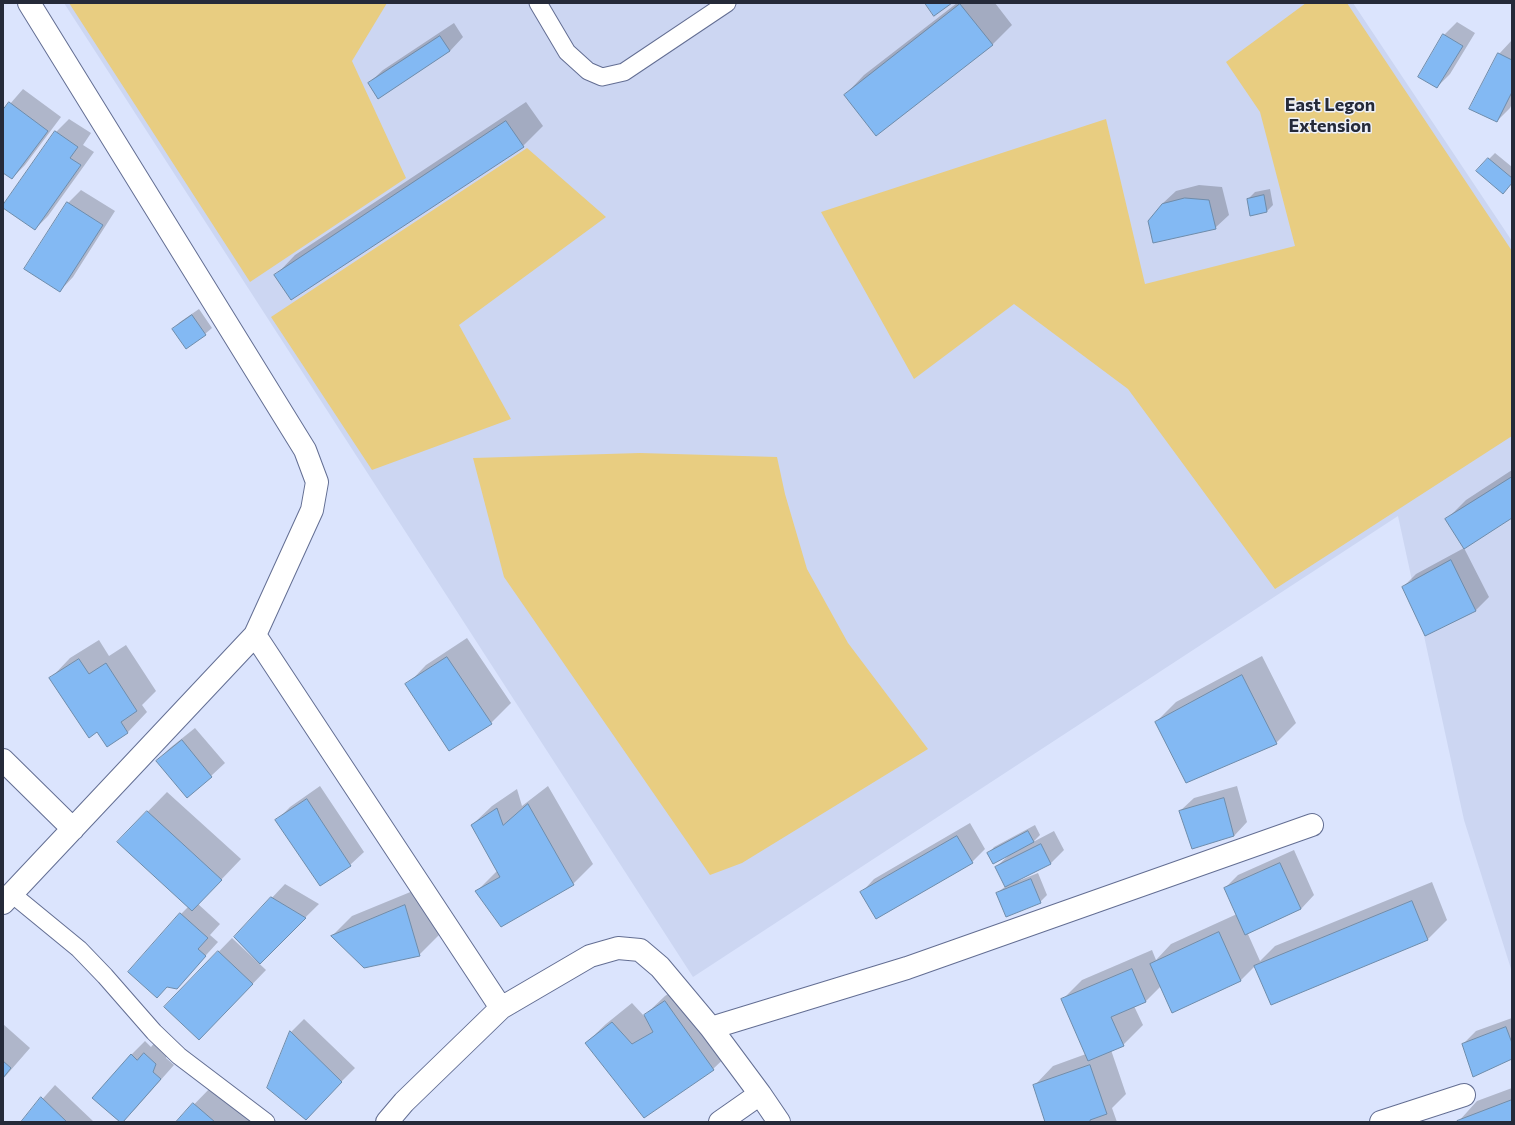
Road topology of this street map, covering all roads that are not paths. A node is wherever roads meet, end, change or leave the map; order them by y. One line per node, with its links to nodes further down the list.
1 (29, 3): 4 (street)
2 (538, 3): 3 (lane)
3 (727, 3)
4 (255, 635): 7 (street); 9 (street)
5 (3, 760): 7 (street)
6 (1312, 825): 10 (street)
7 (73, 829): 8 (street)
8 (7, 899): 13 (lane)
9 (501, 1008): 10 (street); 14 (street)
10 (711, 1028): 11 (street)
11 (760, 1094): 15 (street); 16 (street)
12 (1464, 1095): 17 (street)
13 (266, 1122)
14 (387, 1122)
15 (720, 1122)
16 (779, 1122)
17 (1381, 1122)

